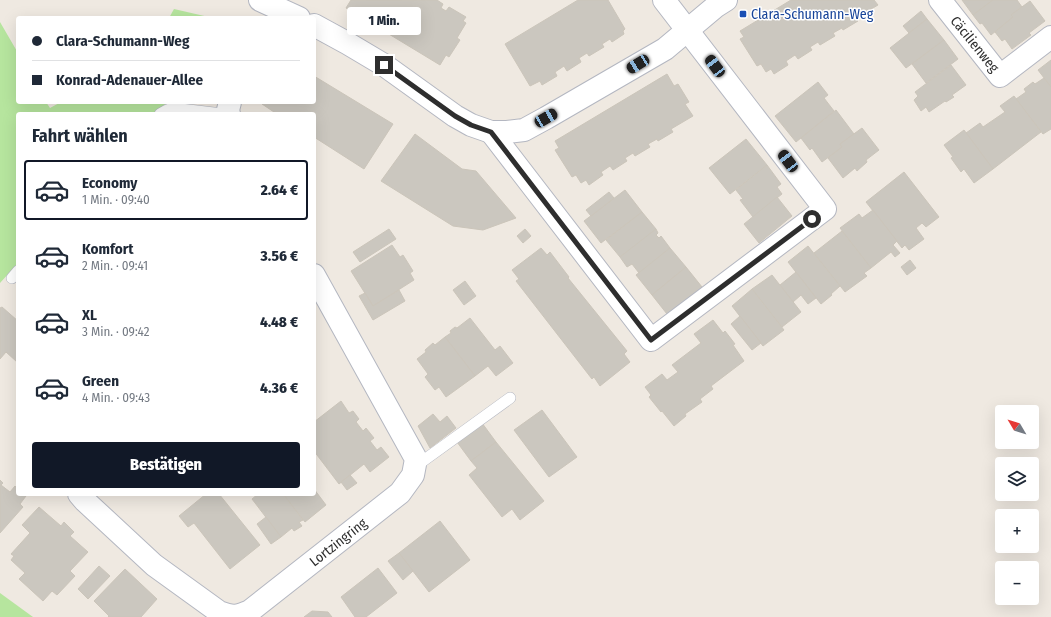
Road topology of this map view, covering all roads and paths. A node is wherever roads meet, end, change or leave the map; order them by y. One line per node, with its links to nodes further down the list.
1 (664, 0): 7 (street)
2 (726, 0): 7 (street)
3 (940, 0): 8 (street, Cäcilienweg)
4 (264, 7): 5 (street)
5 (293, 16)
6 (316, 27): 11 (street)
7 (688, 30): 11 (street); 11 (street)
8 (1051, 37)
9 (164, 112): 10 (lane)
10 (205, 112)
11 (491, 132)
12 (316, 279): 14 (street)
13 (510, 398): 14 (lane)
14 (416, 466): 15 (street, Lortzingring)
15 (81, 496)

